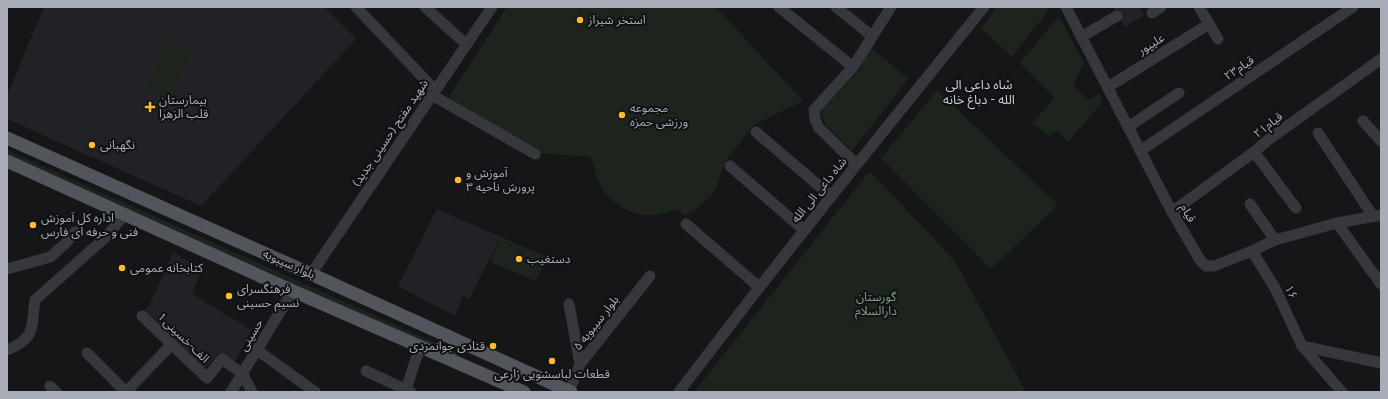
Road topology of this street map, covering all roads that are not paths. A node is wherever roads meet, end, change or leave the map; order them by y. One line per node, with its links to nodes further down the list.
1 (356, 7): 20 (street)
2 (425, 7): 16 (street)
3 (492, 7): 16 (street, شهید مفتح (حسینی جدید))
4 (779, 7): 18 (street)
5 (836, 7): 13 (street)
6 (891, 7): 13 (street)
7 (984, 7): 32 (street, شاه داعی الی الله)
8 (1066, 7): 14 (street, قیام)
9 (1199, 7): 12 (street)
10 (1353, 7): 28 (street, قیام۲۳)
11 (1117, 16): 14 (street)
12 (1209, 24): 15 (street); 19 (street, علیپور)
13 (872, 36): 18 (street)
14 (1082, 37): 19 (street, قیام)
15 (1218, 39)
16 (466, 44): 20 (street, شهید مفتح (حسینی جدید))
17 (1381, 59): 29 (street, قیام۲۱)
18 (853, 67): 32 (street)
19 (1108, 87): 23 (street, قیام)
20 (433, 92): 30 (street); 47 (street, شهید مفتح (حسینی جدید))
21 (1179, 93): 23 (street)
22 (1363, 121): 27 (street)
23 (1128, 127): 28 (street, قیام)
24 (756, 132): 34 (street)
25 (1318, 133): 39 (street)
26 (7, 138): 47 (main road, بلوار سیبویه)
27 (1381, 141)
28 (1140, 151): 37 (street, قیام)
29 (1254, 152): 36 (street); 37 (street, قیام۲۱)
30 (535, 154)
31 (7, 161): 38 (main road, بلوار سیبویه)
32 (856, 164): 34 (street, شاه داعی الی الله)
33 (730, 166): 42 (street)
34 (831, 196): 42 (street, شاه داعی الی الله)
35 (1250, 204): 44 (street)
36 (1296, 208)
37 (1172, 212): 45 (street, قیام)
38 (124, 215): 51 (main road, بلوار سیبویه); 58 (street)
39 (1377, 216): 40 (street, قیام)
40 (1337, 223): 44 (street, قیام); 49 (street)
41 (686, 224): 50 (street)
42 (804, 230): 50 (street, شاه داعی الی الله)
43 (75, 232): 46 (street)
44 (1275, 240): 45 (street, قیام)
45 (1252, 251): 56 (street, ۱۶)
46 (7, 269)
47 (311, 274): 55 (main road, بلوار سیبویه)
48 (650, 276): 64 (street, بلوار سیبویه ۵)
49 (1381, 284)
50 (759, 287): 75 (street, شاه داعی الی الله)
51 (293, 291): 57 (main road, بلوار سیبویه); 59 (street, حسینی)
52 (569, 304): 64 (street)
53 (142, 316): 54 (street, 1 الف-خسینی)
54 (172, 344): 67 (street, 1 الف-خسینی); 70 (street)
55 (465, 344): 61 (main road, بلوار سیبویه); 62 (main road)
56 (1302, 346): 63 (street); 76 (street, ۱۶)
57 (420, 347): 62 (main road, بلوار سیبویه); 68 (street)
58 (7, 350)
59 (258, 350): 67 (street, حسینی); 73 (street)
60 (87, 353): 70 (street)
61 (494, 357): 66 (main road); 69 (main road, بلوار سیبویه)
62 (456, 362): 66 (main road, بلوار سیبویه)
63 (1381, 363)
64 (580, 364): 69 (street, بلوار سیبویه ۵)
65 (366, 371): 68 (street)
66 (483, 373): 74 (main road, بلوار سیبویه)
67 (242, 374): 71 (street, حسینی); 72 (street)
68 (407, 391)
69 (570, 391)
70 (126, 392)
71 (231, 392)
72 (252, 392)
73 (315, 392)
74 (524, 392)
75 (679, 392)
76 (1342, 392)

